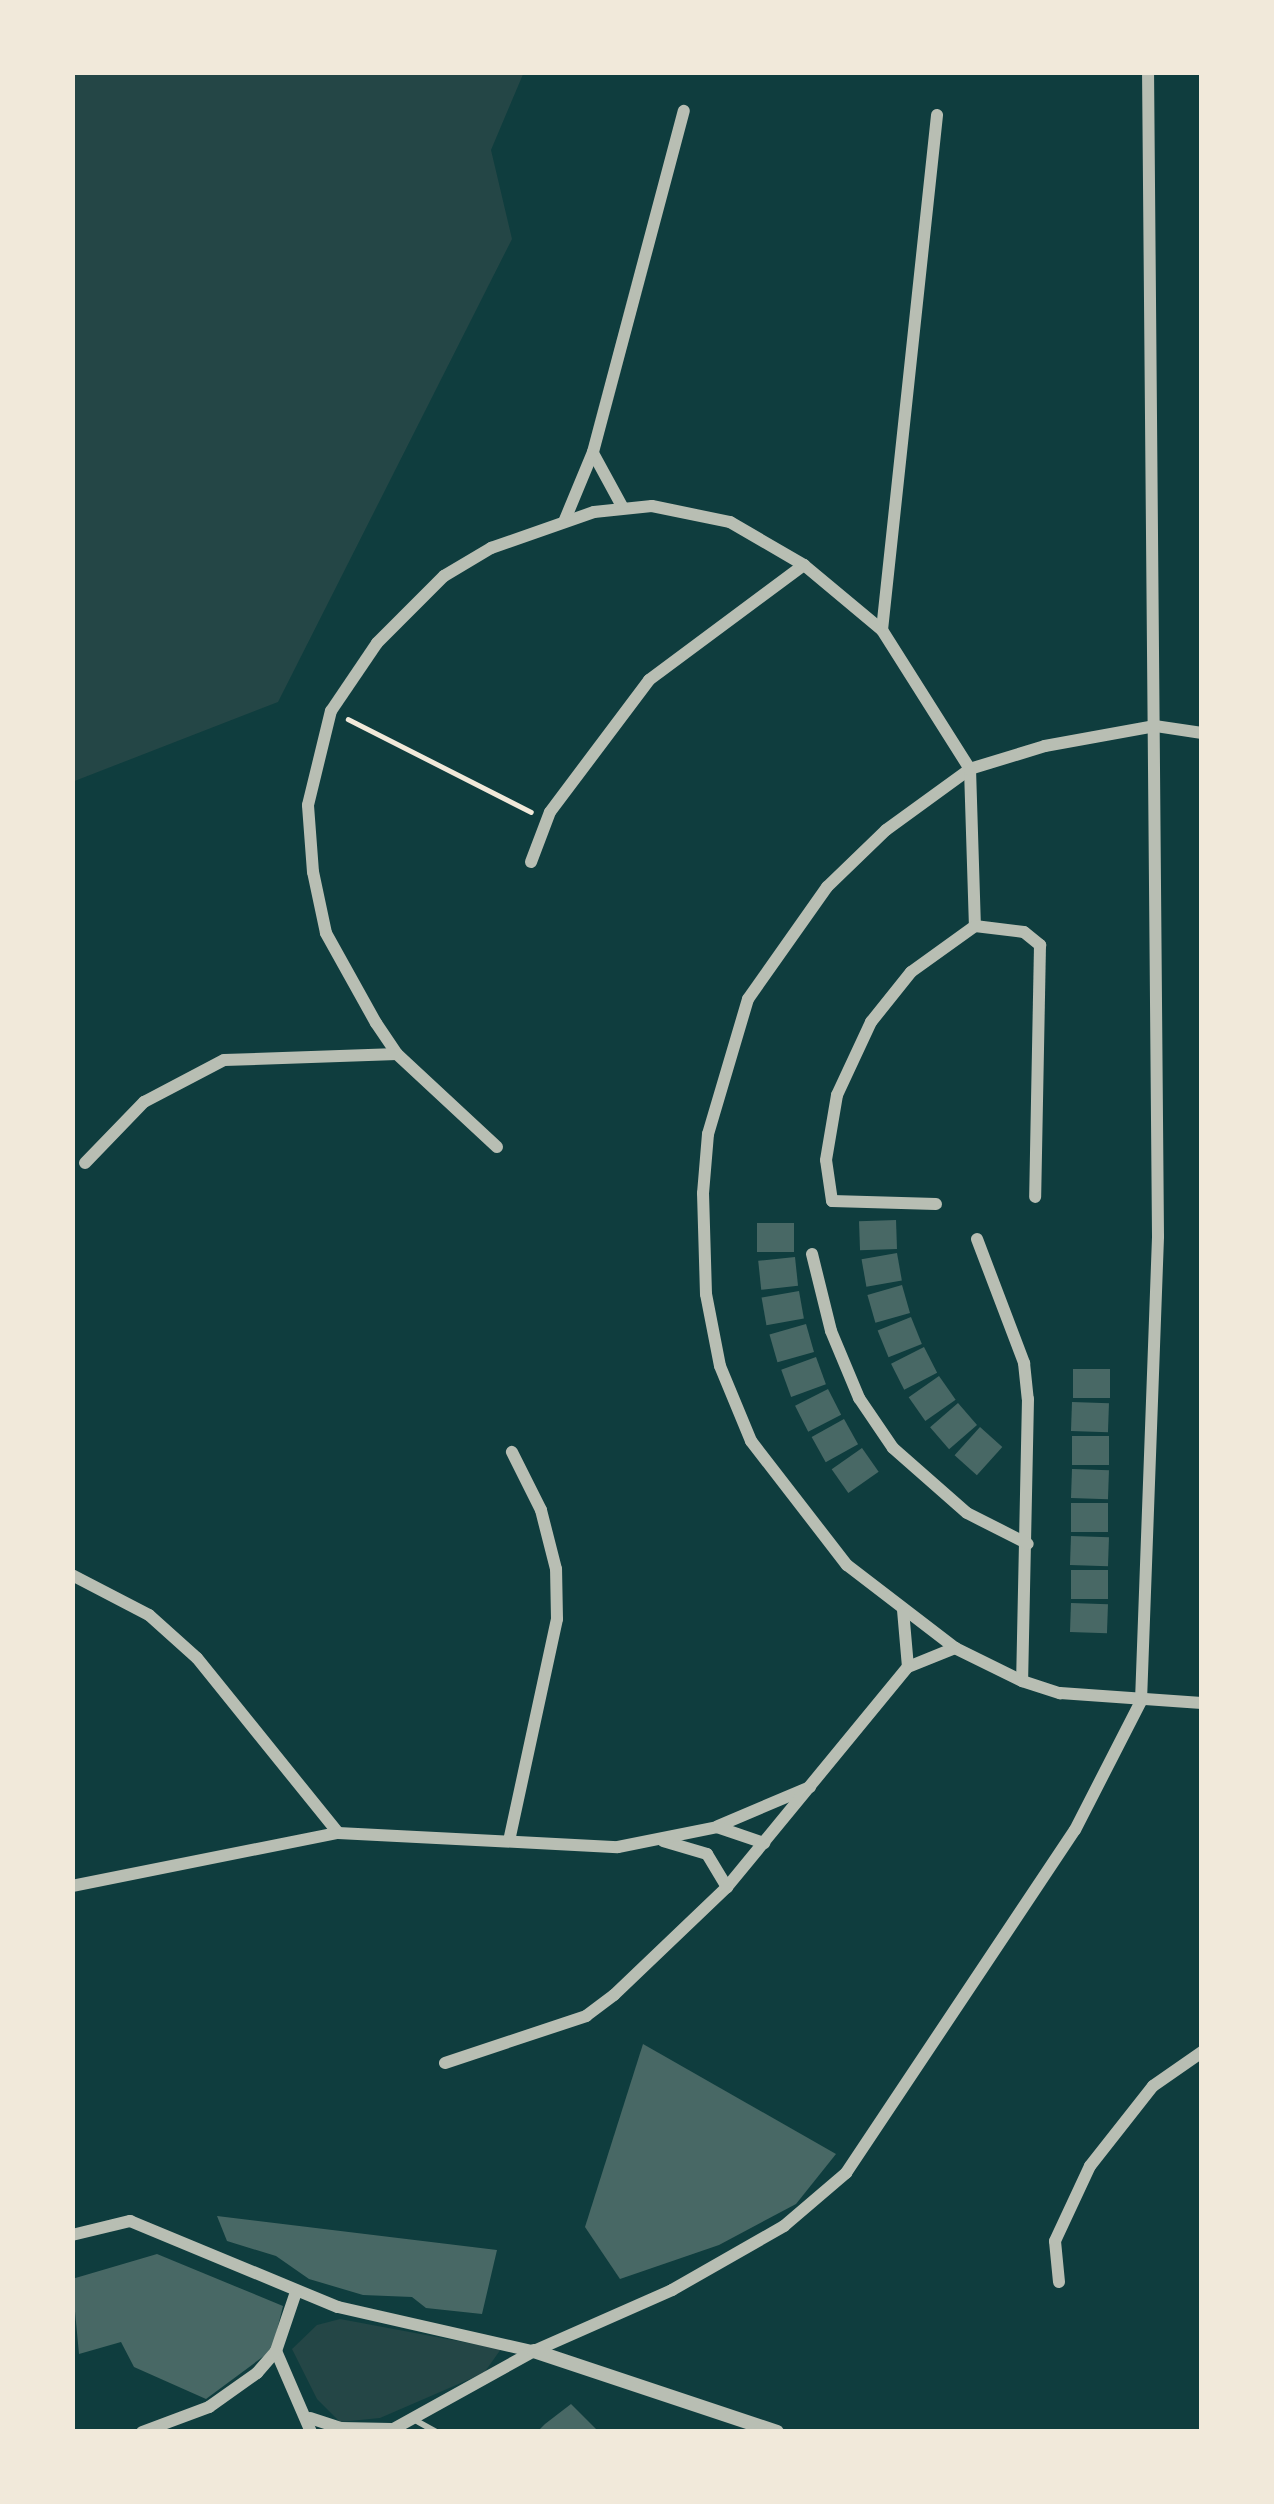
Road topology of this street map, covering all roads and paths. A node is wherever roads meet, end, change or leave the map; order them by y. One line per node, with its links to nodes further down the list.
1 (1148, 72): 10 (street)
2 (684, 111): 4 (street)
3 (938, 115): 8 (street)
4 (593, 452): 5 (street); 6 (street)
5 (623, 508): 6 (street); 7 (street)
6 (564, 522): 9 (street)
7 (804, 566): 8 (street); 13 (street)
8 (882, 630): 12 (street)
9 (331, 711): 13 (path); 16 (street)
10 (1155, 726): 11 (street); 12 (street); 30 (street)
11 (1202, 733)
12 (970, 769): 15 (street); 26 (street)
13 (547, 820): 14 (street)
14 (531, 862)
15 (975, 926): 19 (street); 20 (street)
16 (397, 1054): 17 (street); 18 (street)
17 (497, 1147)
18 (86, 1163)
19 (1035, 1197)
20 (936, 1204)
21 (977, 1240): 24 (street)
22 (812, 1254): 24 (street)
23 (512, 1452): 36 (street)
24 (1028, 1544): 29 (street)
25 (72, 1575): 34 (street)
26 (903, 1610): 27 (street); 28 (street)
27 (955, 1648): 28 (street); 29 (street)
28 (908, 1667): 32 (street)
29 (1022, 1682): 30 (street)
30 (1141, 1701): 31 (street); 46 (street)
31 (1202, 1703)
32 (816, 1784): 33 (street); 37 (street)
33 (717, 1827): 35 (street); 37 (street)
34 (338, 1833): 36 (street); 38 (street)
35 (656, 1840): 36 (street); 39 (street)
36 (508, 1841)
37 (764, 1844): 39 (street)
38 (72, 1886)
39 (727, 1887): 41 (street)
40 (1202, 2052): 43 (street)
41 (445, 2063)
42 (72, 2235): 44 (street)
43 (1059, 2282)
44 (296, 2292): 45 (street); 46 (street)
45 (277, 2351): 48 (street); 50 (street)
46 (534, 2351): 47 (street); 52 (street)
47 (411, 2417): 49 (street); 51 (lane)
48 (310, 2425): 49 (street)
49 (390, 2430)
50 (142, 2432)
51 (436, 2432)
52 (777, 2432)

